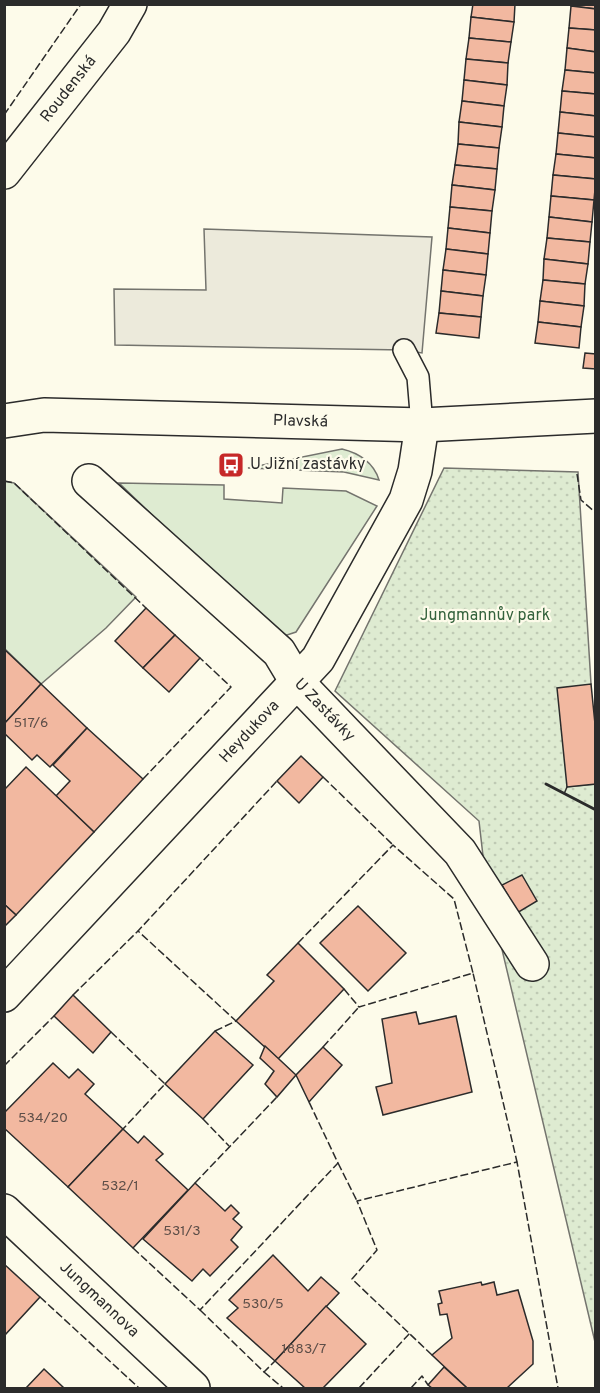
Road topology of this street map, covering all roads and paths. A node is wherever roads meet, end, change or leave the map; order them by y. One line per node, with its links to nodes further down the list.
1 (130, 4): 2 (street, Roudenská)
2 (4, 172)
3 (404, 350): 6 (lane)
4 (596, 416): 6 (street, Plavská)
5 (4, 421): 6 (street, Plavská)
6 (422, 424): 8 (street, Heydukova)
7 (89, 481): 8 (street, U Zastávky)
8 (297, 682): 9 (street, U Zastávky); 10 (street, Heydukova)
9 (532, 964)
10 (4, 995)
11 (4, 1211): 12 (street, Jungmannova)
12 (193, 1389)

